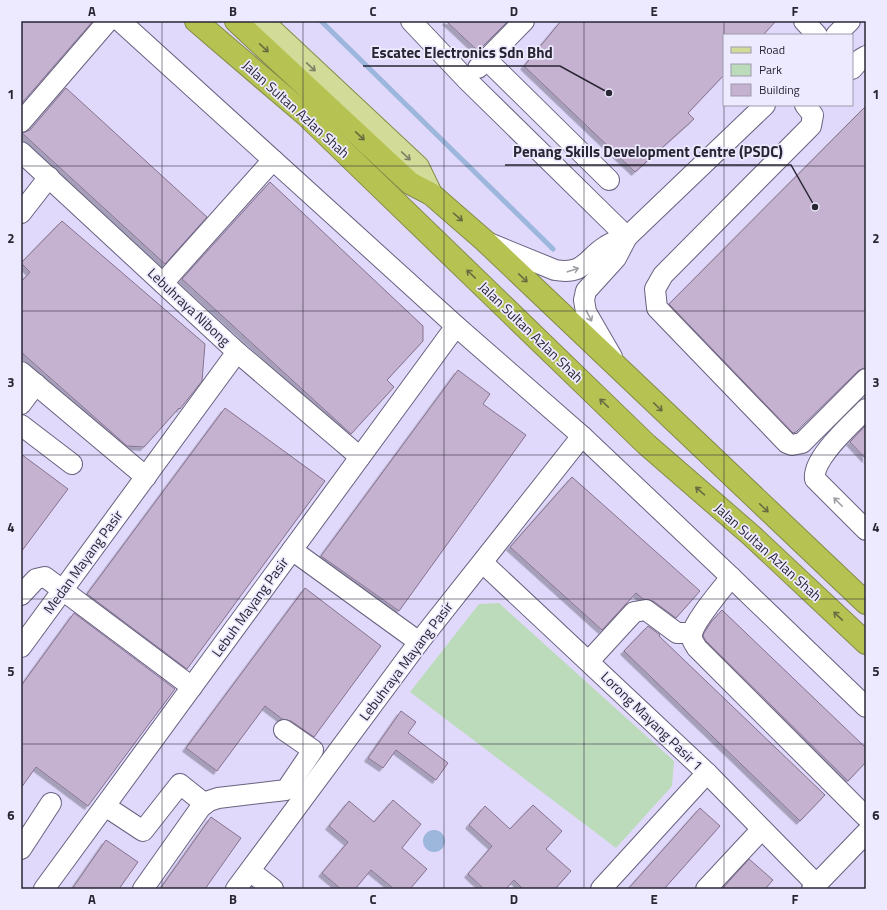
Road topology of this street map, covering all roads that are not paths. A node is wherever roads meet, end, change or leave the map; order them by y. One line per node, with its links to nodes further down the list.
1 (108, 21): 18 (street)
2 (120, 21): 20 (street)
3 (196, 21): 50 (highway, Jalan Sultan Azlan Shah, one-way to 3)
4 (236, 21): 23 (highway, Jalan Sultan Azlan Shah, one-way to 23)
5 (262, 21): 23 (main road, Jalan Sultan Azlan Shah, one-way to 23)
6 (411, 21): 15 (street)
7 (524, 21): 13 (street)
8 (804, 21): 10 (street)
9 (850, 21): 11 (street)
10 (816, 34)
11 (837, 34)
12 (866, 56): 14 (street)
13 (486, 59): 15 (street); 22 (street)
14 (853, 68)
15 (467, 80): 25 (street)
16 (763, 106): 25 (street)
17 (813, 108): 32 (street)
18 (21, 122)
19 (21, 152): 21 (street, Lebuhraya Nibong)
20 (273, 160): 27 (street); 28 (street)
21 (49, 177): 24 (street); 27 (street, Lebuhraya Nibong)
22 (609, 180)
23 (431, 194): 26 (highway, Jalan Sultan Azlan Shah, one-way to 26)
24 (21, 213)
25 (627, 236): 26 (street, one-way to 25); 30 (street, one-way to 30)
26 (485, 241): 30 (highway, Jalan Sultan Azlan Shah, one-way to 30)
27 (163, 283): 29 (street, Lebuhraya Nibong)
28 (456, 326): 37 (street); 38 (street, Lebuh Mayang Pasir)
29 (237, 352): 38 (street, Lebuhraya Nibong); 40 (street, Medan Mayang Pasir)
30 (620, 371): 47 (highway, Jalan Sultan Azlan Shah, one-way to 47)
31 (21, 372): 33 (street)
32 (866, 379)
33 (36, 384): 34 (street); 40 (street)
34 (21, 404)
35 (866, 409): 41 (street, one-way to 35)
36 (21, 425): 39 (street)
37 (582, 436): 43 (street, Lebuhraya Mayang Pasir); 44 (street)
38 (360, 457): 42 (street, Lebuh Mayang Pasir)
39 (72, 464)
40 (146, 477): 45 (street, Medan Mayang Pasir)
41 (866, 530)
42 (292, 550): 49 (street); 53 (street, Lebuh Mayang Pasir)
43 (483, 562): 49 (street, Lebuhraya Mayang Pasir); 52 (street, Lorong Mayang Pasir 1)
44 (731, 577): 48 (street); 54 (street)
45 (64, 590): 46 (street); 51 (street, Medan Mayang Pasir); 53 (street)
46 (21, 595)
47 (866, 603)
48 (692, 633): 52 (street); 60 (street)
49 (419, 642): 64 (street, Lebuhraya Mayang Pasir)
50 (866, 643)
51 (21, 647)
52 (589, 661): 56 (street, Lorong Mayang Pasir 1)
53 (192, 687): 59 (street, Lebuh Mayang Pasir)
54 (866, 707)
55 (284, 730): 58 (street)
56 (706, 773): 61 (street, Lorong Mayang Pasir 1); 70 (street)
57 (51, 804): 63 (street)
58 (205, 804): 59 (street); 67 (street)
59 (105, 806): 65 (street, Lebuh Mayang Pasir)
60 (866, 817)
61 (761, 830): 66 (street, Lorong Mayang Pasir 1); 71 (street)
62 (866, 833): 66 (street)
63 (21, 849)
64 (250, 871): 68 (street, Lebuhraya Mayang Pasir); 69 (street)
65 (53, 886)
66 (814, 887)
67 (143, 889)
68 (236, 889)
69 (273, 889)
70 (601, 889)
71 (706, 889)

